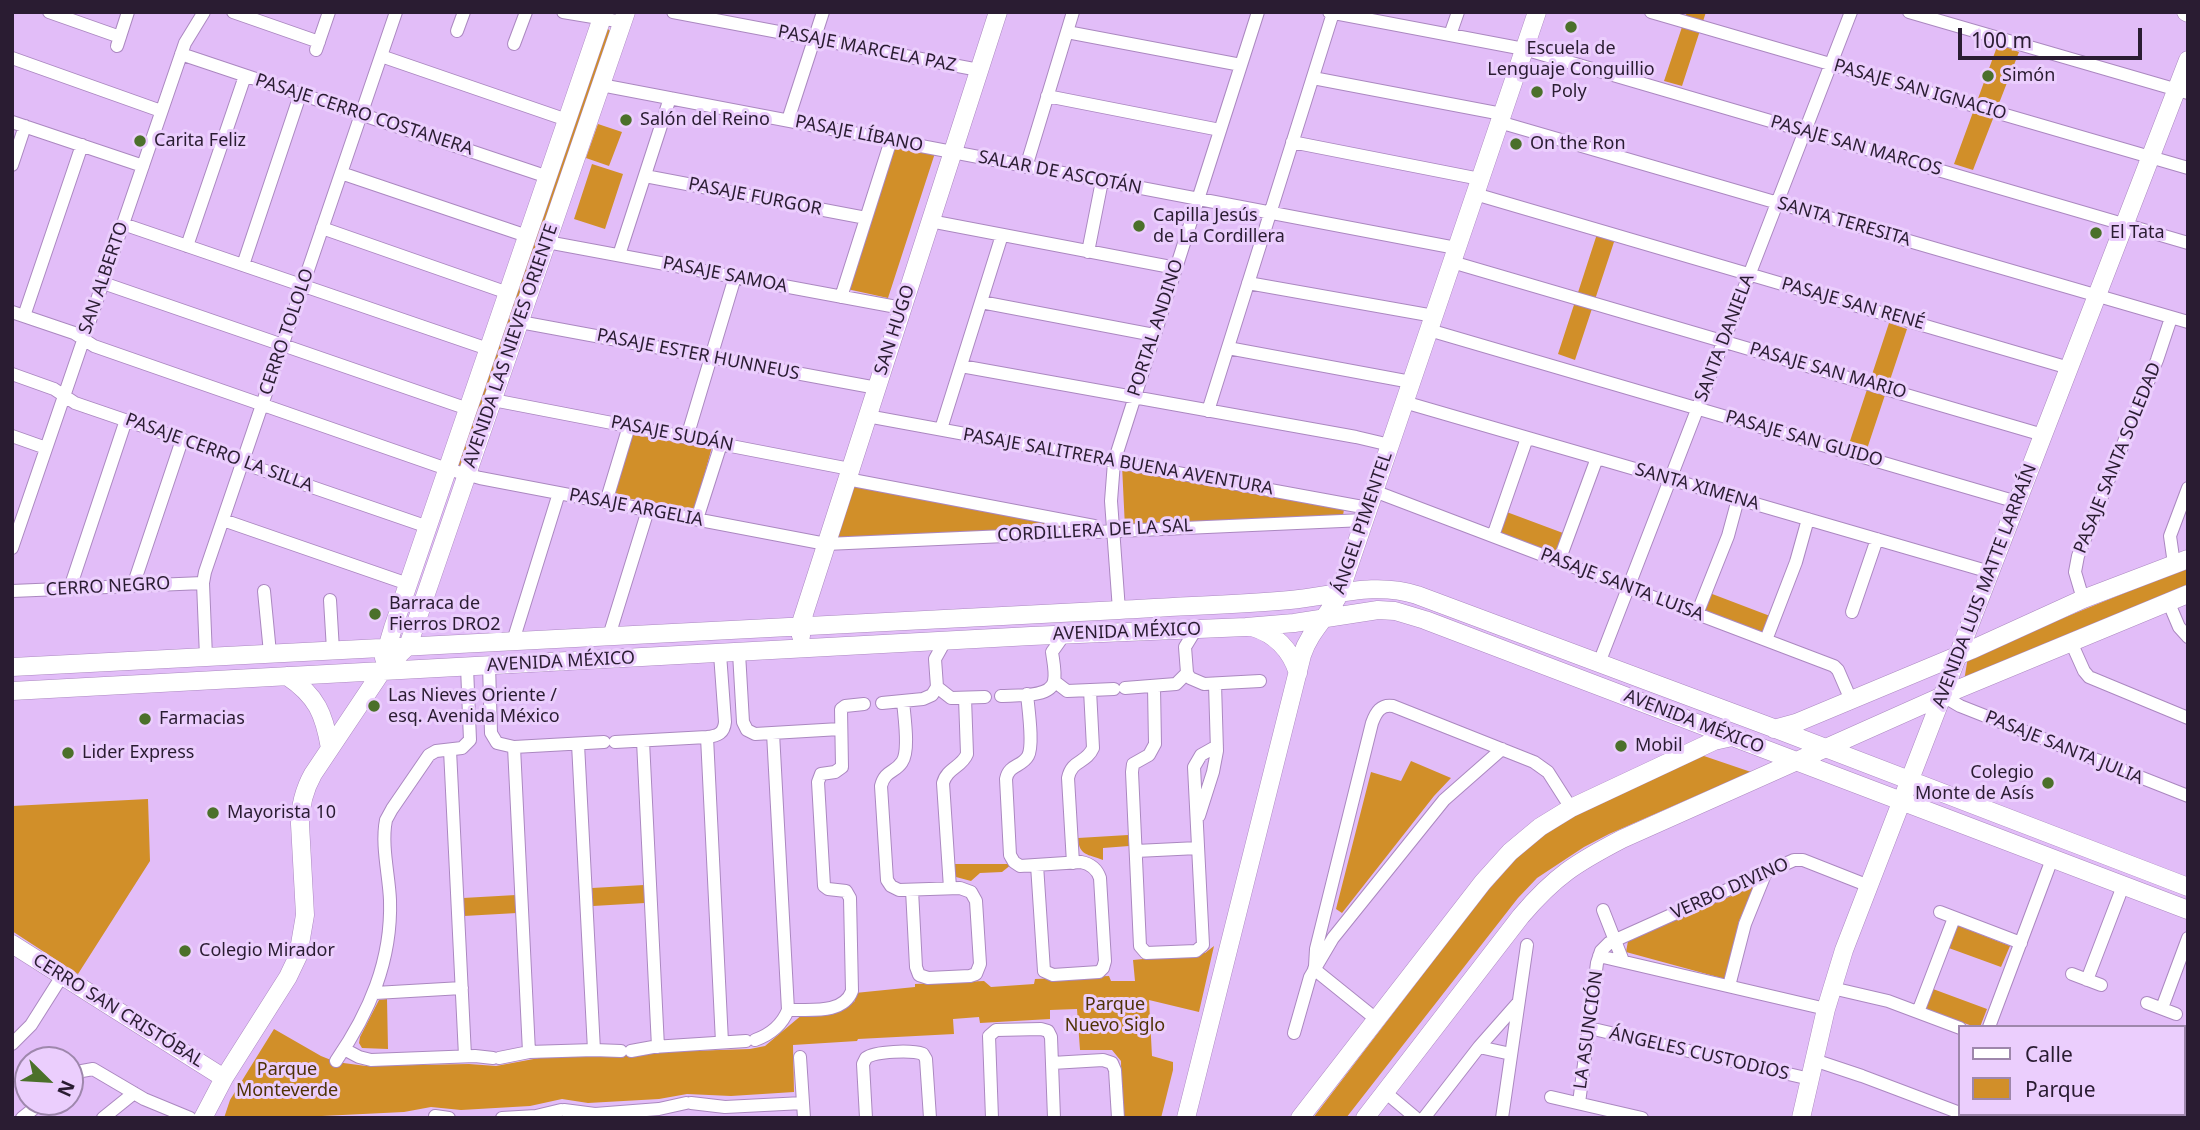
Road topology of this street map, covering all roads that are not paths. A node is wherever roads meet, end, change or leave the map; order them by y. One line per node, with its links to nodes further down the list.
1 (49, 12): 21 (street)
2 (128, 12): 21 (street)
3 (204, 12): 30 (street, SAN ALBERTO)
4 (233, 12): 5 (street)
5 (329, 12)
6 (396, 12): 31 (street, CERRO TOLOLO)
7 (464, 12): 24 (street)
8 (526, 12): 28 (street)
9 (563, 12): 22 (street)
10 (673, 12): 27 (street, PASAJE MARCELA PAZ)
11 (823, 12): 27 (street)
12 (998, 12): 36 (street, SAN HUGO)
13 (1073, 12): 25 (street)
14 (1258, 12): 35 (street, PORTAL ANDINO)
15 (1458, 12): 26 (street)
16 (1536, 12): 29 (street, ÁNGEL PIMENTEL)
17 (1651, 12): 34 (street, PASAJE SAN IGNACIO)
18 (1851, 12): 34 (street, SANTA DANIELA)
19 (1909, 12): 40 (street)
20 (1331, 13): 26 (street, PASAJE SAN MARCOS); 38 (street)
21 (65, 15)
22 (603, 16): 23 (street); 47 (street, AVENIDA LAS NIEVES ORIENTE)
23 (624, 17): 39 (street, AVENIDA LAS NIEVES ORIENTE)
24 (457, 30)
25 (1067, 32): 35 (street); 42 (street)
26 (1450, 36): 29 (street, PASAJE SAN MARCOS)
27 (814, 39): 36 (street, PASAJE MARCELA PAZ); 48 (street)
28 (514, 44)
29 (1524, 49): 46 (street, ÁNGEL PIMENTEL); 52 (street, PASAJE SAN MARCOS)
30 (181, 54): 37 (street, PASAJE CERRO COSTANERA); 44 (street, SAN ALBERTO)
31 (381, 56): 45 (street, CERRO TOLOLO); 47 (street)
32 (12, 58): 44 (street)
33 (2188, 60): 40 (street, AVENIDA LUIS MATTE LARRAÍN)
34 (1830, 64): 52 (street, SANTA DANIELA); 57 (street, PASAJE SAN IGNACIO)
35 (1241, 65): 51 (street, PORTAL ANDINO)
36 (979, 71): 56 (street, SAN HUGO)
37 (245, 76): 41 (street, PASAJE CERRO COSTANERA); 79 (street)
38 (1313, 78): 46 (street, SANTA TERESITA); 54 (street)
39 (601, 85): 43 (street, PASAJE LÍBANO); 77 (street, AVENIDA LAS NIEVES ORIENTE)
40 (2182, 92): 57 (street, AVENIDA LUIS MATTE LARRAÍN)
41 (300, 95): 45 (street, PASAJE CERRO COSTANERA); 83 (street)
42 (1047, 96): 51 (street); 60 (street)
43 (670, 98): 48 (street, PASAJE LÍBANO); 63 (street)
44 (161, 111): 59 (street, SAN ALBERTO)
45 (361, 114): 62 (street, CERRO TOLOLO); 64 (street, PASAJE CERRO COSTANERA)
46 (1501, 118): 66 (street, ÁNGEL PIMENTEL); 68 (street, SANTA TERESITA)
47 (567, 120): 64 (street, AVENIDA LAS NIEVES ORIENTE)
48 (788, 120): 53 (street, PASAJE LÍBANO)
49 (12, 121): 50 (street)
50 (25, 126): 55 (street); 58 (street)
51 (1220, 130): 67 (street, PORTAL ANDINO)
52 (1804, 131): 68 (street, SANTA DANIELA); 73 (street, PASAJE SAN MARCOS)
53 (891, 140): 56 (street, PASAJE LÍBANO); 70 (street)
54 (1292, 142): 66 (street, PASAJE SAN RENÉ); 69 (street)
55 (82, 145): 59 (street); 95 (street)
56 (952, 153): 60 (street, SALAR DE ASCOTÁN); 71 (street, SAN HUGO)
57 (2150, 158): 61 (street, PASAJE SAN IGNACIO); 73 (street, AVENIDA LUIS MATTE LARRAÍN)
58 (12, 164)
59 (143, 166): 72 (street, SAN ALBERTO)
60 (1026, 167): 65 (street, SALAR DE ASCOTÁN)
61 (2188, 169)
62 (341, 173): 74 (street, CERRO TOLOLO); 76 (street)
63 (645, 176): 70 (street, PASAJE FURGOR); 81 (street)
64 (548, 177): 76 (street, AVENIDA LAS NIEVES ORIENTE)
65 (1102, 181): 67 (street, SALAR DE ASCOTÁN); 80 (street)
66 (1477, 186): 82 (street, ÁNGEL PIMENTEL); 85 (street, PASAJE SAN RENÉ)
67 (1198, 199): 69 (street, SALAR DE ASCOTÁN); 84 (street, PORTAL ANDINO)
68 (1777, 203): 85 (street, SANTA DANIELA); 91 (street, SANTA TERESITA)
69 (1270, 213): 82 (street, SALAR DE ASCOTÁN); 88 (street)
70 (866, 218): 92 (street)
71 (930, 221): 75 (street); 94 (street, SAN HUGO)
72 (123, 224): 79 (street); 87 (street, SAN ALBERTO)
73 (2124, 225): 78 (street, PASAJE SAN MARCOS); 91 (street, AVENIDA LUIS MATTE LARRAÍN)
74 (323, 228): 89 (street, CERRO TOLOLO); 90 (street)
75 (1002, 235): 80 (street); 93 (street)
76 (527, 236): 90 (street, AVENIDA LAS NIEVES ORIENTE)
77 (547, 242): 81 (street, PASAJE SAMOA); 97 (street, AVENIDA LAS NIEVES ORIENTE)
78 (2188, 243)
79 (187, 246): 83 (street)
80 (1088, 252): 84 (street)
81 (619, 255): 86 (street, PASAJE SAMOA)
82 (1454, 255): 99 (street, ÁNGEL PIMENTEL); 102 (street, PASAJE SAN MARIO)
83 (243, 265): 89 (street)
84 (1175, 268): 100 (street, PORTAL ANDINO)
85 (1749, 274): 102 (street, SANTA DANIELA); 108 (street, PASAJE SAN RENÉ)
86 (735, 277): 92 (street, PASAJE SAMOA); 106 (street)
87 (103, 283): 101 (street, SAN ALBERTO); 103 (street)
88 (1248, 283): 99 (street, PASAJE SAN GUIDO); 104 (street)
89 (303, 285): 103 (street, CERRO TOLOLO); 105 (street)
90 (508, 293): 105 (street, AVENIDA LAS NIEVES ORIENTE)
91 (2097, 296): 96 (street, SANTA TERESITA); 108 (street, AVENIDA LUIS MATTE LARRAÍN)
92 (841, 297): 94 (street, PASAJE SAMOA)
93 (981, 302): 100 (street); 107 (street)
94 (902, 308): 111 (street, SAN HUGO)
95 (18, 314): 101 (street, PASAJE ARGELIA)
96 (2171, 317): 98 (street, SANTA TERESITA); 169 (street, PASAJE SANTA SOLEDAD)
97 (520, 322): 106 (street, PASAJE ESTER HUNNEUS); 114 (street, AVENIDA LAS NIEVES ORIENTE)
98 (2188, 322)
99 (1431, 323): 110 (street, ÁNGEL PIMENTEL); 117 (street, PASAJE SAN GUIDO)
100 (1154, 335): 113 (street, PORTAL ANDINO)
101 (83, 339): 112 (street, SAN ALBERTO); 116 (street, PASAJE ARGELIA)
102 (1724, 340): 117 (street, SANTA DANIELA); 124 (street, PASAJE SAN MARIO)
103 (283, 345): 116 (street, CERRO TOLOLO); 118 (street)
104 (1228, 348): 110 (street); 119 (street)
105 (488, 349): 118 (street, AVENIDA LAS NIEVES ORIENTE)
106 (711, 357): 111 (street, PASAJE ESTER HUNNEUS); 126 (street)
107 (961, 366): 113 (street); 123 (street)
108 (2069, 368): 124 (street, AVENIDA LUIS MATTE LARRAÍN)
109 (12, 374): 112 (street, PASAJE CERRO LA SILLA)
110 (1411, 382): 115 (street, ÁNGEL PIMENTEL)
111 (877, 388): 120 (street, SAN HUGO)
112 (64, 396): 121 (street, PASAJE CERRO LA SILLA); 131 (street, SAN ALBERTO)
113 (1134, 397): 119 (street); 134 (street, PORTAL ANDINO)
114 (493, 400): 122 (street, PASAJE SUDÁN); 137 (street, AVENIDA LAS NIEVES ORIENTE)
115 (1404, 402): 127 (street, SANTA XIMENA); 130 (street, ÁNGEL PIMENTEL)
116 (262, 405): 133 (street, CERRO TOLOLO); 135 (street, PASAJE ARGELIA)
117 (1698, 408): 138 (street, SANTA DANIELA); 144 (street, PASAJE SAN GUIDO)
118 (468, 409): 135 (street, AVENIDA LAS NIEVES ORIENTE)
119 (1208, 411): 130 (street)
120 (867, 416): 123 (street, PASAJE SALITRERA BUENA AVENTURA); 136 (street, SAN HUGO)
121 (126, 421): 128 (street, PASAJE CERRO LA SILLA); 163 (street)
122 (629, 426): 126 (street, PASAJE SUDÁN); 143 (street)
123 (941, 429): 134 (street, PASAJE SALITRERA BUENA AVENTURA)
124 (2043, 435): 144 (street, AVENIDA LUIS MATTE LARRAÍN)
125 (12, 436): 131 (street)
126 (687, 438): 129 (street, PASAJE SUDÁN)
127 (1527, 438): 132 (street, SANTA XIMENA); 153 (street)
128 (183, 440): 133 (street, PASAJE CERRO LA SILLA); 162 (street)
129 (721, 444): 136 (street, PASAJE SUDÁN); 148 (street)
130 (1390, 445): 146 (street, ÁNGEL PIMENTEL)
131 (46, 448): 145 (street, SAN ALBERTO)
132 (1597, 458): 138 (street, SANTA XIMENA); 157 (street)
133 (243, 462): 150 (street, CERRO TOLOLO); 151 (street, PASAJE CERRO LA SILLA)
134 (1114, 462): 146 (street, PASAJE SALITRERA BUENA AVENTURA); 152 (street, PORTAL ANDINO)
135 (447, 469): 137 (street, PASAJE ARGELIA); 151 (street, AVENIDA LAS NIEVES ORIENTE)
136 (849, 474): 152 (street, PASAJE SUDÁN); 155 (street, SAN HUGO)
137 (467, 475): 140 (street, PASAJE ARGELIA); 189 (street, AVENIDA LAS NIEVES ORIENTE)
138 (1670, 479): 141 (street, SANTA XIMENA); 164 (street, SANTA DANIELA)
139 (2188, 488): 158 (street)
140 (559, 493): 143 (street, PASAJE ARGELIA); 184 (street)
141 (1738, 499): 149 (street, SANTA XIMENA); 174 (street)
142 (12, 500): 145 (street)
143 (606, 502): 147 (street, PASAJE ARGELIA)
144 (2017, 502): 159 (street, AVENIDA LUIS MATTE LARRAÍN)
145 (27, 505): 156 (street, SAN ALBERTO)
146 (1369, 506): 152 (street, CORDILLERA DE LA SAL); 153 (street, PASAJE SANTA LUISA); 167 (street, ÁNGEL PIMENTEL)
147 (648, 510): 148 (street, PASAJE ARGELIA); 181 (street)
148 (697, 519): 155 (street, PASAJE ARGELIA)
149 (1808, 519): 154 (street, SANTA XIMENA); 185 (street)
150 (223, 520): 160 (street, CERRO TOLOLO); 161 (street)
151 (428, 527): 161 (street, AVENIDA LAS NIEVES ORIENTE)
152 (1115, 530): 155 (street, CORDILLERA DE LA SAL); 172 (street, PORTAL ANDINO)
153 (1493, 536): 157 (street, PASAJE SANTA LUISA)
154 (1877, 539): 159 (street, SANTA XIMENA); 173 (street)
155 (826, 544): 176 (street, SAN HUGO)
156 (12, 548)
157 (1559, 561): 164 (street, PASAJE SANTA LUISA)
158 (2181, 561): 169 (street)
159 (1990, 572): 198 (street, AVENIDA LUIS MATTE LARRAÍN)
160 (203, 583): 162 (street, CERRO NEGRO); 199 (street, CERRO TOLOLO)
161 (408, 584): 190 (street, AVENIDA LAS NIEVES ORIENTE)
162 (133, 586): 163 (street, CERRO NEGRO)
163 (70, 588): 165 (street, CERRO NEGRO)
164 (1628, 588): 174 (street, PASAJE SANTA LUISA); 201 (street, SANTA DANIELA)
165 (12, 591)
166 (264, 591): 195 (street)
167 (1340, 592): 172 (street, AVENIDA MÉXICO); 175 (street, ÁNGEL PIMENTEL); 201 (street, AVENIDA MÉXICO)
168 (2188, 594): 171 (street)
169 (2083, 599): 198 (street)
170 (330, 600): 192 (street)
171 (2168, 601): 183 (street); 187 (street)
172 (1118, 610): 176 (street, AVENIDA MÉXICO)
173 (1852, 612)
174 (1697, 614): 185 (street, PASAJE SANTA LUISA)
175 (1322, 619): 177 (street, AVENIDA MÉXICO); 207 (street, ÁNGEL PIMENTEL); 232 (street, AVENIDA MÉXICO)
176 (800, 626): 181 (street, AVENIDA MÉXICO); 193 (street, SAN HUGO)
177 (1249, 626): 178 (street, AVENIDA MÉXICO); 207 (street)
178 (1196, 629): 179 (street, AVENIDA MÉXICO); 191 (street)
179 (1163, 630): 180 (street, AVENIDA MÉXICO); 191 (street)
180 (1064, 635): 182 (street, AVENIDA MÉXICO); 194 (street)
181 (609, 636): 184 (street, AVENIDA MÉXICO)
182 (1031, 636): 186 (street, AVENIDA MÉXICO); 194 (street)
183 (2188, 637)
184 (513, 640): 189 (street, AVENIDA MÉXICO)
185 (1766, 640): 221 (street, PASAJE SANTA LUISA)
186 (945, 641): 188 (street, AVENIDA MÉXICO); 200 (street)
187 (2071, 642): 218 (street); 226 (street)
188 (912, 643): 193 (street, AVENIDA MÉXICO); 200 (street)
189 (408, 646): 190 (street, AVENIDA MÉXICO); 205 (street, AVENIDA LAS NIEVES ORIENTE)
190 (386, 647): 192 (street, AVENIDA MÉXICO); 205 (street, AVENIDA LAS NIEVES ORIENTE)
191 (1185, 647): 206 (street)
192 (333, 650): 195 (street, AVENIDA MÉXICO)
193 (803, 650): 196 (street, AVENIDA MÉXICO)
194 (1052, 652): 209 (street)
195 (270, 653): 199 (street, AVENIDA MÉXICO)
196 (739, 653): 197 (street, AVENIDA MÉXICO); 229 (street)
197 (720, 654): 202 (street, AVENIDA MÉXICO); 231 (street)
198 (1958, 655): 218 (street, AVENIDA LUIS MATTE LARRAÍN); 221 (street)
199 (206, 657): 203 (street, AVENIDA MÉXICO)
200 (934, 659): 212 (street)
201 (1599, 663): 228 (street, AVENIDA MÉXICO)
202 (489, 665): 204 (street, AVENIDA MÉXICO); 236 (street)
203 (12, 667)
204 (467, 667): 205 (street, AVENIDA MÉXICO); 240 (street)
205 (382, 671): 208 (street, AVENIDA MÉXICO); 237 (street, AVENIDA LAS NIEVES ORIENTE)
206 (1187, 673): 211 (street); 213 (street)
207 (1298, 673): 330 (street, ÁNGEL PIMENTEL)
208 (287, 676): 215 (street, AVENIDA MÉXICO); 237 (street)
209 (1054, 681): 214 (street); 216 (street)
210 (1261, 681): 211 (street)
211 (1216, 684): 235 (street)
212 (937, 687): 220 (street); 222 (street)
213 (1154, 687): 214 (street); 248 (street)
214 (1090, 690): 250 (street)
215 (12, 691)
216 (1027, 694): 217 (street); 251 (street)
217 (1001, 696)
218 (1943, 696): 225 (street); 230 (street, AVENIDA LUIS MATTE LARRAÍN); 243 (street, PASAJE SANTA JULIA)
219 (985, 697): 220 (street)
220 (965, 698): 256 (street)
221 (1851, 699): 228 (street)
222 (903, 701): 223 (street); 257 (street)
223 (882, 702)
224 (864, 704): 227 (street)
225 (1906, 713): 230 (street); 238 (street)
226 (2188, 718)
227 (840, 729): 229 (street); 282 (street)
228 (1776, 729): 232 (street); 238 (street, AVENIDA MÉXICO)
229 (773, 733): 282 (street)
230 (1928, 734): 242 (street, AVENIDA LUIS MATTE LARRAÍN)
231 (707, 737): 233 (street); 291 (street)
232 (1731, 737): 241 (street, AVENIDA MÉXICO); 245 (street)
233 (643, 741): 234 (street); 292 (street)
234 (578, 744): 236 (street); 295 (street)
235 (1217, 746): 246 (street); 246 (street)
236 (514, 747): 296 (street)
237 (330, 748): 304 (street, AVENIDA LAS NIEVES ORIENTE)
238 (1826, 748): 241 (street); 242 (street, AVENIDA MÉXICO)
239 (1502, 749): 245 (street); 269 (street); 269 (street)
240 (450, 750): 275 (street); 277 (street)
241 (1797, 762): 244 (street, AVENIDA MÉXICO); 306 (street)
242 (1910, 781): 244 (street, AVENIDA LUIS MATTE LARRAÍN); 255 (street, AVENIDA MÉXICO)
243 (2188, 796)
244 (1902, 802): 249 (street, AVENIDA MÉXICO); 253 (street, AVENIDA LUIS MATTE LARRAÍN)
245 (1571, 808): 285 (street)
246 (1196, 823): 247 (street)
247 (1198, 848): 248 (street); 248 (street)
248 (1136, 851)
249 (2052, 859): 254 (street, AVENIDA MÉXICO); 264 (street)
250 (1073, 863): 251 (street); 251 (street)
251 (1037, 865)
252 (1766, 872): 253 (street, VERBO DIVINO); 263 (street, VERBO DIVINO); 274 (street)
253 (1869, 886): 276 (street, AVENIDA LUIS MATTE LARRAÍN)
254 (2123, 886): 259 (street, AVENIDA MÉXICO); 272 (street)
255 (2188, 887)
256 (950, 888): 257 (street); 257 (street)
257 (912, 890)
258 (1602, 910): 263 (street, LA ASUNCIÓN)
259 (2188, 910)
260 (1940, 912): 261 (street)
261 (1954, 918): 264 (street); 283 (street)
262 (2188, 938): 280 (street)
263 (1614, 940): 267 (street, VERBO DIVINO); 268 (street, LA ASUNCIÓN)
264 (2021, 943): 286 (street)
265 (12, 944): 271 (street, CERRO SAN CRISTÓBAL)
266 (1527, 945): 278 (street)
267 (1599, 956): 268 (street); 288 (street, LA ASUNCIÓN)
268 (1623, 961): 274 (street)
269 (1314, 967): 285 (street); 289 (street)
270 (2072, 974): 272 (street)
271 (62, 976): 290 (street); 304 (street, CERRO SAN CRISTÓBAL)
272 (2087, 979): 273 (street)
273 (2101, 985)
274 (1729, 986): 281 (street)
275 (462, 988): 277 (street); 298 (street)
276 (1832, 988): 281 (street, AVENIDA LUIS MATTE LARRAÍN); 283 (street)
277 (374, 993): 294 (street)
278 (1517, 1003): 293 (street); 297 (street)
279 (2147, 1003): 280 (street)
280 (2162, 1008): 284 (street)
281 (1826, 1009): 300 (street, AVENIDA LUIS MATTE LARRAÍN)
282 (788, 1010): 291 (street)
283 (1918, 1012): 287 (street)
284 (2176, 1014)
285 (1376, 1019): 331 (street)
286 (1990, 1025)
287 (1958, 1027)
288 (1589, 1028): 305 (street, ÁNGELES CUSTODIOS); 310 (street, LA ASUNCIÓN)
289 (1294, 1033)
290 (14, 1041)
291 (722, 1042): 292 (street)
292 (658, 1046): 295 (street)
293 (1479, 1047): 297 (street); 313 (street)
294 (344, 1049): 298 (street); 301 (street)
295 (594, 1050): 296 (street)
296 (529, 1052): 298 (street)
297 (1511, 1054): 335 (street)
298 (465, 1056)
299 (800, 1057): 309 (street)
300 (1815, 1060): 305 (street, AVENIDA LUIS MATTE LARRAÍN); 314 (street)
301 (336, 1061)
302 (1052, 1063): 327 (street); 328 (street); 329 (street)
303 (84, 1071): 307 (street)
304 (224, 1078): 321 (street, AVENIDA LAS NIEVES ORIENTE)
305 (1810, 1079): 337 (street, AVENIDA LUIS MATTE LARRAÍN)
306 (1385, 1092): 332 (street); 333 (street)
307 (134, 1093): 311 (street); 320 (street)
308 (1551, 1097): 310 (street)
309 (803, 1102): 312 (street); 324 (street)
310 (1579, 1103): 336 (street)
311 (119, 1112): 319 (street)
312 (725, 1112): 315 (street)
313 (1434, 1112): 334 (street)
314 (1958, 1113)
315 (659, 1114): 316 (street)
316 (595, 1116): 318 (street)
317 (429, 1117): 322 (street)
318 (529, 1117): 323 (street)
319 (103, 1118)
320 (190, 1118)
321 (203, 1118)
322 (449, 1118)
323 (502, 1118)
324 (804, 1118)
325 (866, 1118): 326 (street)
326 (930, 1118)
327 (992, 1118)
328 (1054, 1118)
329 (1118, 1118)
330 (1186, 1118)
331 (1300, 1118)
332 (1365, 1118)
333 (1416, 1118)
334 (1424, 1118)
335 (1502, 1118)
336 (1642, 1118)
337 (1801, 1118)

